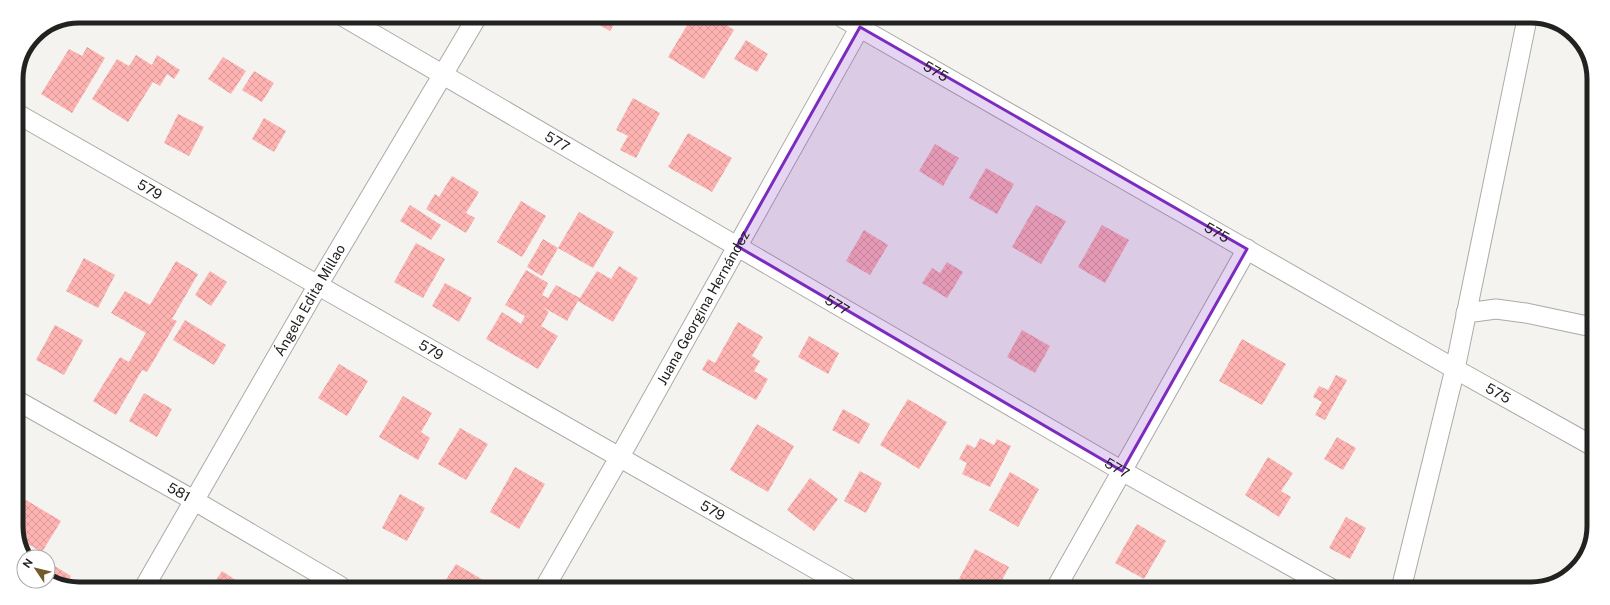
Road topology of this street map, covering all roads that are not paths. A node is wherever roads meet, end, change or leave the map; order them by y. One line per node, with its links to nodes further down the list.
1 (355, 23): 6 (street, 577)
2 (474, 23): 6 (street, Ángela Edita Millao)
3 (852, 23): 5 (street, 575)
4 (1526, 23): 11 (street)
5 (860, 27): 8 (street, Juana Georgina Hernández); 9 (street, 575)
6 (444, 74): 8 (street, 577); 10 (street, Ángela Edita Millao)
7 (23, 117): 10 (street, 579)
8 (737, 246): 16 (street, Juana Georgina Hernández); 17 (street, 577)
9 (1247, 249): 13 (street, 575); 17 (street)
10 (318, 285): 16 (street, 579); 18 (street, Ángela Edita Millao)
11 (1466, 313): 12 (street); 13 (street)
12 (1587, 326)
13 (1455, 369): 15 (street, 575); 25 (street)
14 (23, 404): 18 (street, 581)
15 (1587, 443)
16 (619, 458): 21 (street, Juana Georgina Hernández); 22 (street, 579)
17 (1122, 471): 23 (street); 24 (street, 577)
18 (195, 501): 19 (street, Ángela Edita Millao); 20 (street, 581)
19 (147, 582)
20 (333, 582)
21 (548, 582)
22 (838, 582)
23 (1059, 582)
24 (1321, 582)
25 (1403, 582)

